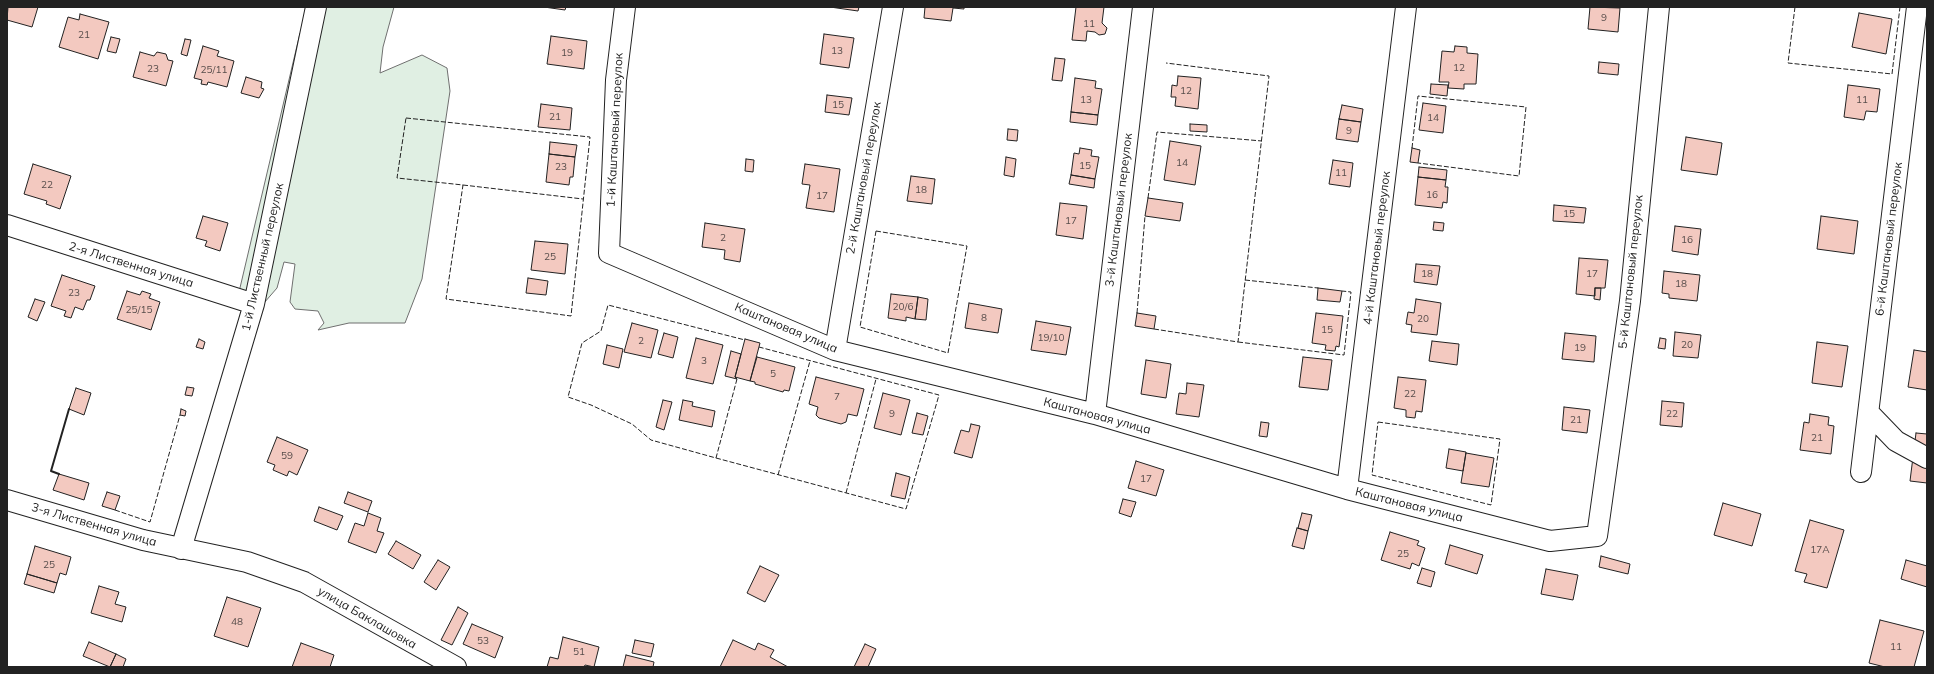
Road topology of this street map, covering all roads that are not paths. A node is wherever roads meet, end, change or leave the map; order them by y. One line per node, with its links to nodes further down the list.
1 (316, 7): 10 (street, 1-й Лиственный переулок)
2 (625, 7): 9 (street, 1-й Каштановый переулок)
3 (893, 7): 11 (street, 2-й Каштановый переулок)
4 (1144, 7): 13 (street, 3-й Каштановый переулок)
5 (1406, 7): 16 (street, 4-й Каштановый переулок)
6 (1659, 7): 18 (street, 5-й Каштановый переулок)
7 (1918, 7): 12 (street, 6-й Каштановый переулок)
8 (7, 225): 10 (street, 2-я Лиственная улица)
9 (608, 253): 11 (street, Каштановая улица)
10 (254, 304): 19 (street, 1-й Лиственный переулок)
11 (835, 350): 13 (street, Каштановая улица)
12 (1868, 412): 14 (street); 15 (street, 6-й Каштановый переулок)
13 (1095, 414): 16 (street, Каштановая улица)
14 (1927, 458)
15 (1861, 472)
16 (1347, 489): 18 (street, Каштановая улица)
17 (7, 500): 19 (street, 3-я Лиственная улица)
18 (1597, 536)
19 (181, 549): 20 (street, 3-я Лиственная улица)
20 (276, 572): 21 (street, улица Баклашовка)
21 (456, 667)

